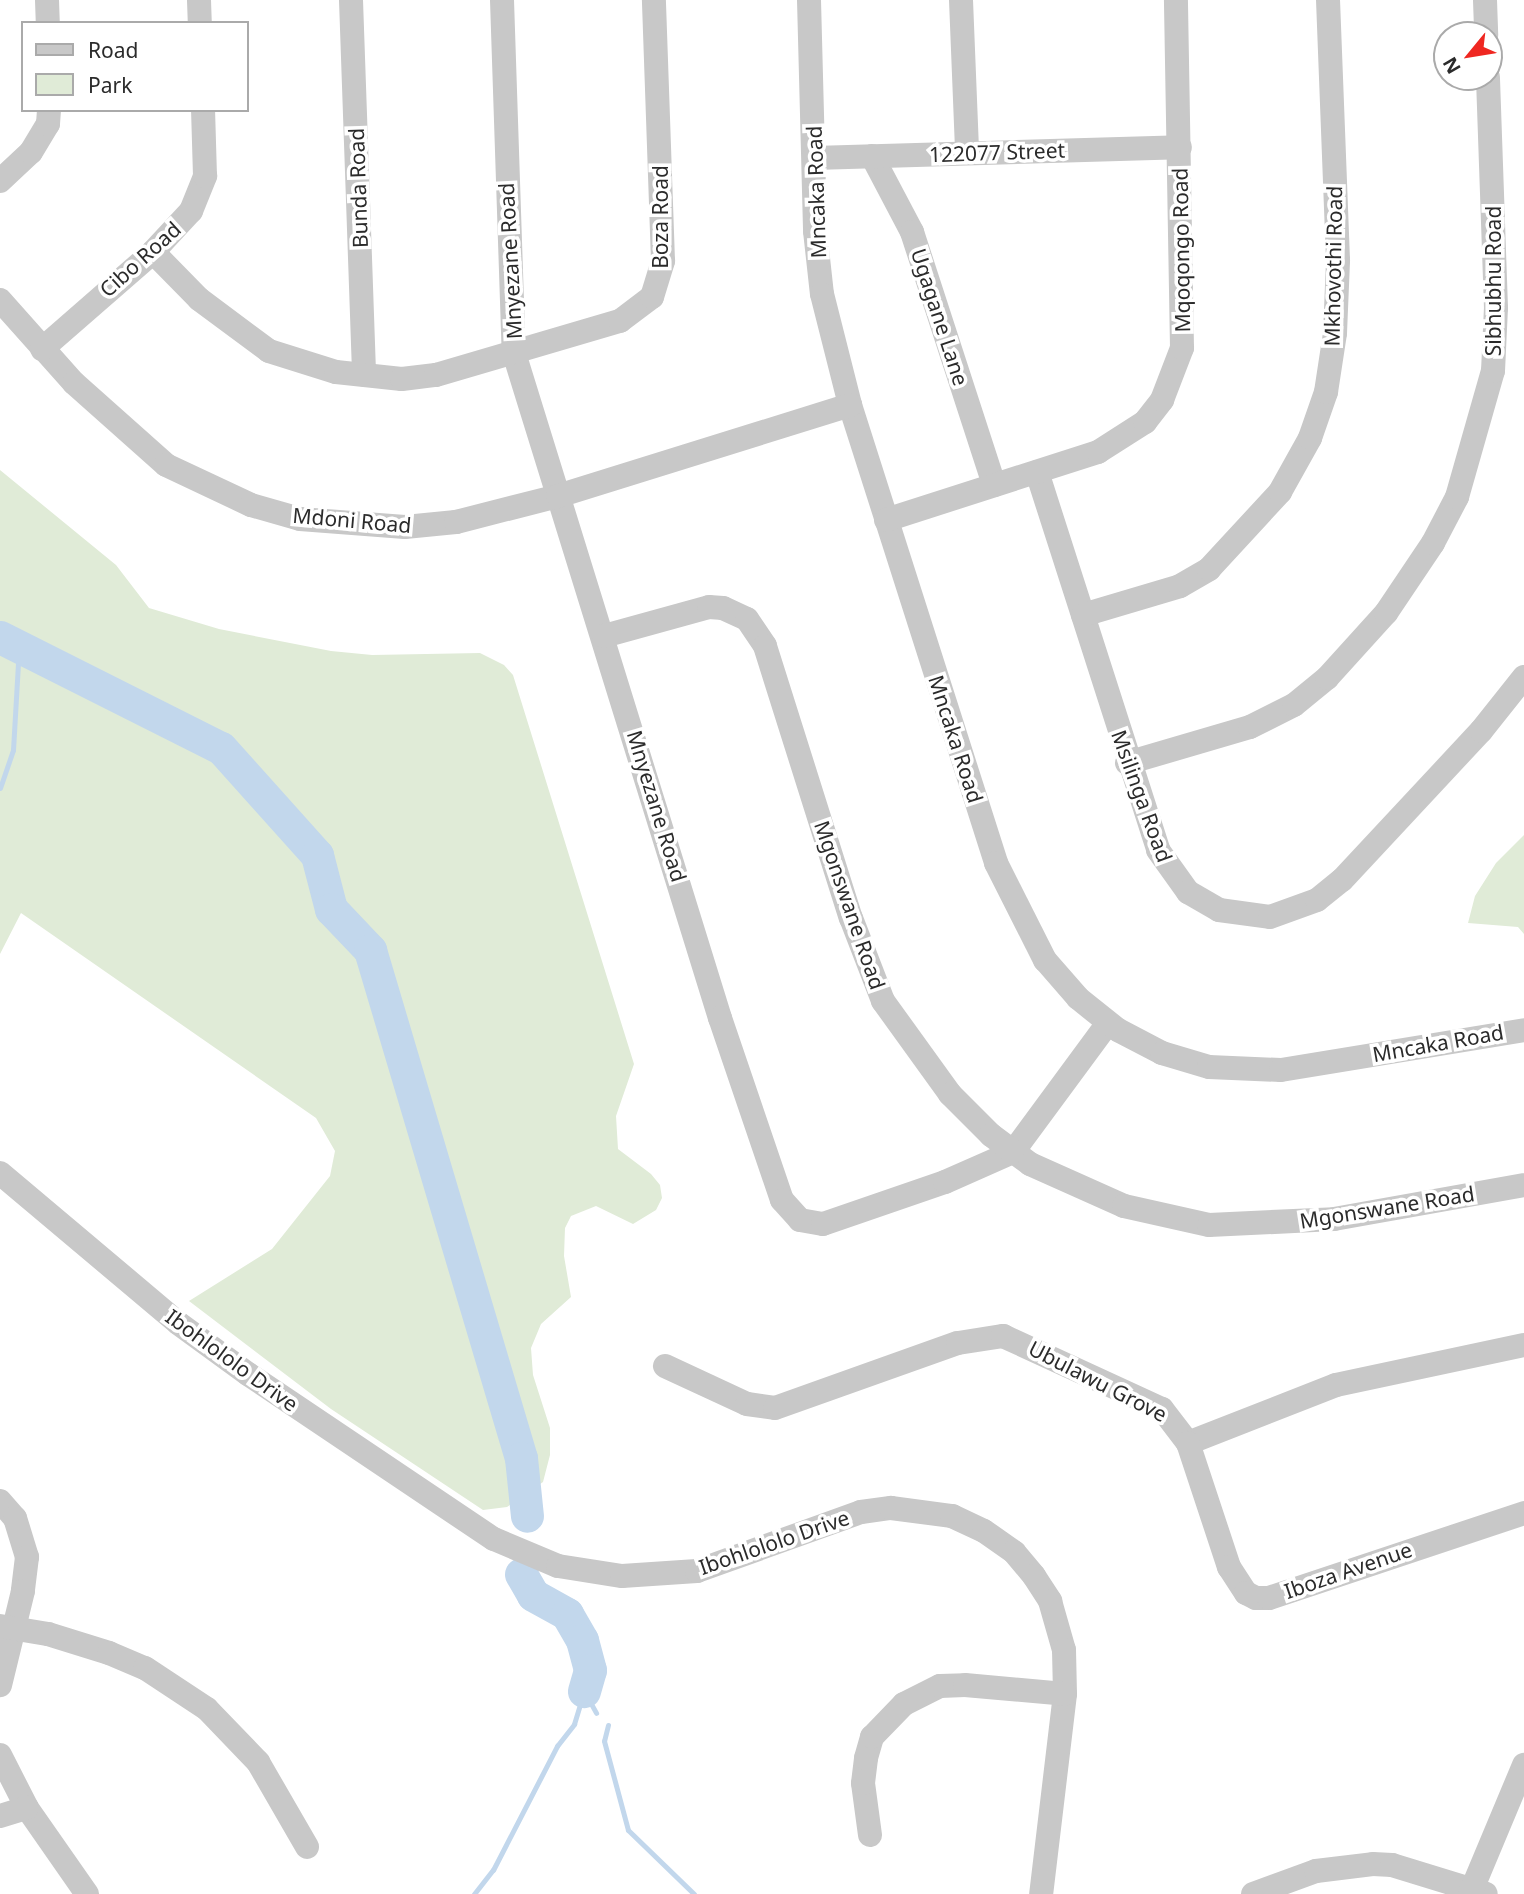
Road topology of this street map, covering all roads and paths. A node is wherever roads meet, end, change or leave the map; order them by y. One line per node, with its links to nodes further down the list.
1 (47, 0): 11 (street)
2 (199, 0): 12 (street)
3 (351, 0): 26 (street, Bunda Road)
4 (502, 0): 25 (street, Mnyezane Road)
5 (654, 0): 25 (street, Boza Road)
6 (809, 0): 20 (street, Mncaka Road)
7 (961, 0): 18 (street)
8 (1176, 0): 17 (street, Mqoqongo Road)
9 (1328, 0): 32 (street, Mkhovothi Road)
10 (1485, 0): 13 (street)
11 (48, 21)
12 (200, 21)
13 (1486, 21)
14 (1488, 91): 35 (street, Sibhubhu Road)
15 (49, 112): 21 (street)
16 (203, 112): 22 (street, Cibo Road)
17 (1180, 147): 18 (street, 122077 Street); 28 (street, Mqoqongo Road)
18 (967, 152): 19 (street, 122077 Street)
19 (872, 156): 20 (street, 122077 Street); 29 (street, Ugagane Lane)
20 (814, 158): 27 (street, Mncaka Road)
21 (0, 181)
22 (153, 252): 24 (street, Cibo Road); 26 (street, Boza Road)
23 (0, 300): 24 (street, Mdoni Road)
24 (42, 349): 30 (street, Mdoni Road)
25 (514, 353): 26 (street, Boza Road); 30 (street, Mnyezane Road)
26 (364, 375)
27 (850, 405): 30 (street, Mdoni Road); 31 (street, Mncaka Road)
28 (1037, 472): 29 (street, Mqoqongo Road); 32 (street, Msilinga Road)
29 (995, 485): 31 (street, Mqoqongo Road)
30 (558, 495): 33 (street, Mnyezane Road)
31 (886, 520): 36 (street, Mncaka Road)
32 (1083, 615): 35 (street, Msilinga Road)
33 (604, 636): 38 (street, Mgonswane Road); 38 (street, Mnyezane Road)
34 (1524, 677): 35 (street, Msilinga Road)
35 (1127, 763)
36 (1108, 1023): 37 (street, Mncaka Road); 38 (street)
37 (1524, 1030)
38 (1013, 1153): 40 (street, Mgonswane Road)
39 (0, 1173): 48 (street, Ibohlololo Drive)
40 (1524, 1185)
41 (1524, 1345): 43 (street)
42 (665, 1366): 43 (street, Ubulawu Grove)
43 (1188, 1443): 45 (street, Iboza Avenue)
44 (0, 1501): 46 (street)
45 (1524, 1513)
46 (7, 1626): 47 (street); 54 (street)
47 (0, 1685)
48 (1065, 1694): 53 (street); 57 (street, Ibohlololo Drive)
49 (0, 1755): 51 (street)
50 (1524, 1765): 55 (street)
51 (27, 1808): 52 (street); 56 (street)
52 (0, 1816)
53 (870, 1835)
54 (307, 1847)
55 (1476, 1893): 58 (street)
56 (87, 1894)
57 (1041, 1894)
58 (1253, 1894)

